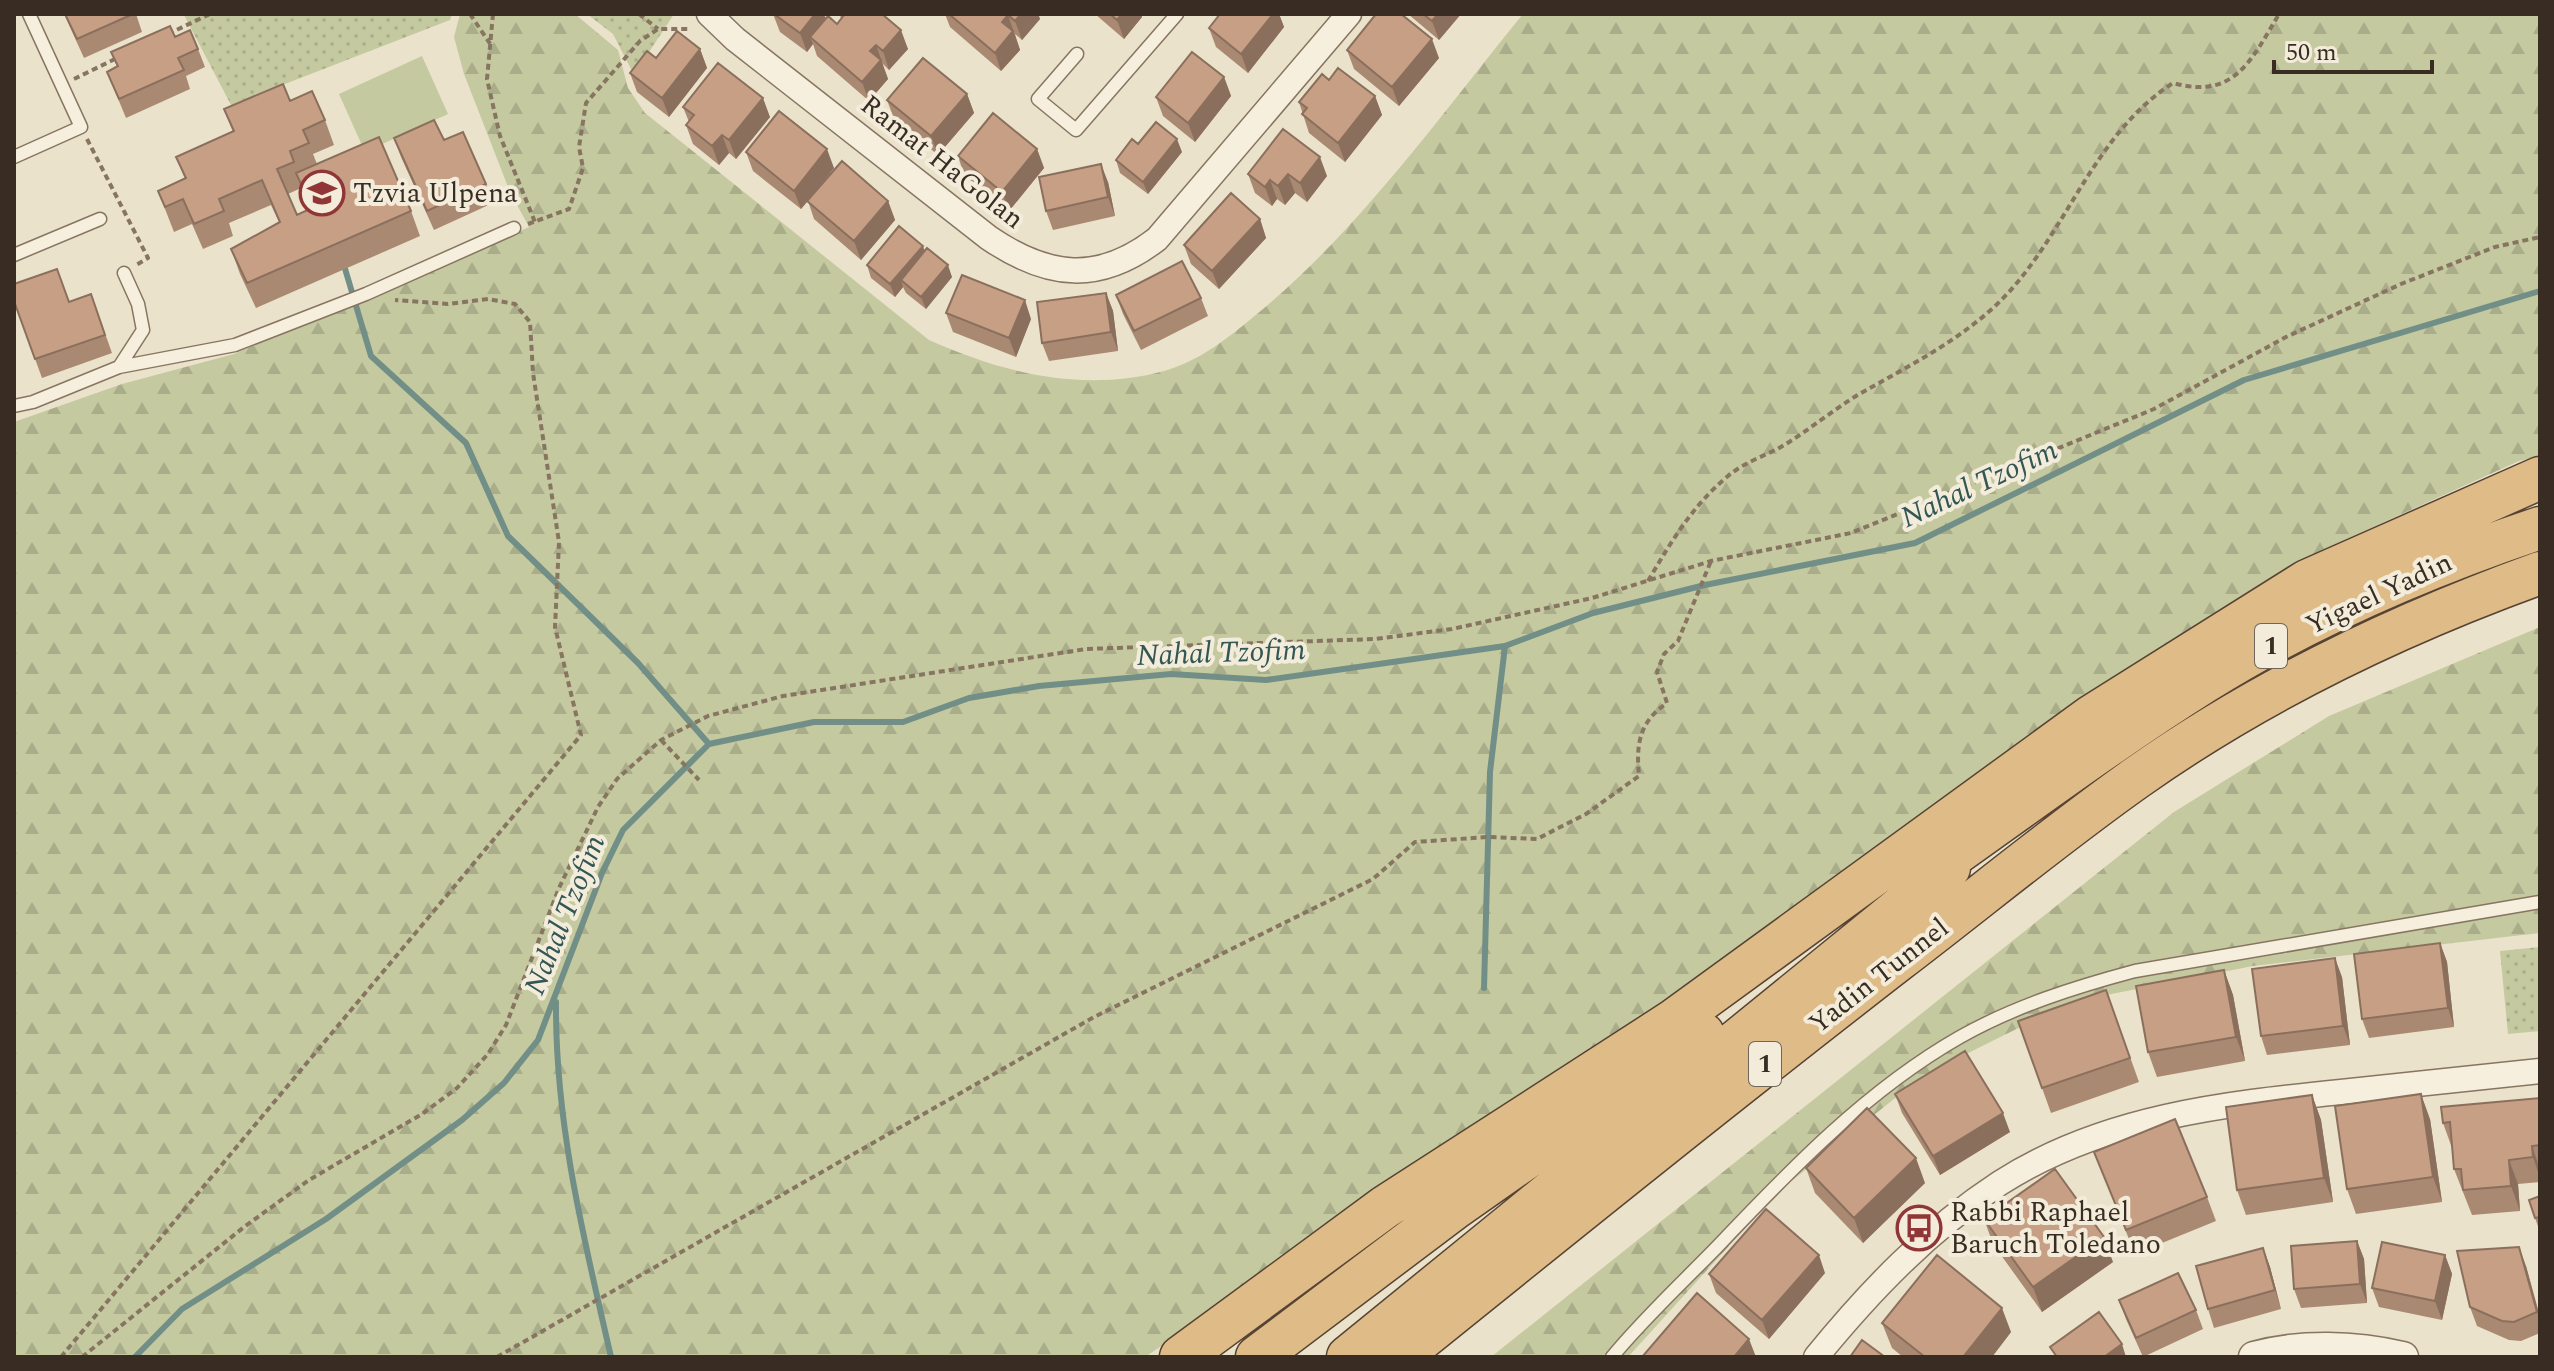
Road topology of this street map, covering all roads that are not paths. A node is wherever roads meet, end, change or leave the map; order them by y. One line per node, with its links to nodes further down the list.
1 (29, 14): 6 (lane)
2 (1177, 14): 5 (lane)
3 (1349, 14): 4 (street, Ramat HaGolan)
4 (712, 17)
5 (1077, 54)
6 (14, 157)
7 (100, 219): 9 (lane)
8 (514, 228): 11 (lane)
9 (14, 255)
10 (124, 273): 11 (lane)
11 (119, 367): 12 (lane)
12 (14, 406)
13 (2540, 478): 20 (highway)
14 (2540, 528): 17 (highway, Yigael Yadin / 1)
15 (2540, 573): 16 (highway, Yigael Yadin / 1)
16 (2136, 778): 23 (highway, Yadin Tunnel / 1); 24 (highway)
17 (2024, 806): 21 (highway); 22 (highway, Yadin Tunnel / 1)
18 (2540, 902): 25 (lane)
19 (2540, 1071): 26 (street)
20 (1181, 1357)
21 (1257, 1357)
22 (1348, 1357)
23 (1399, 1357)
24 (1434, 1357)
25 (1612, 1357)
26 (1816, 1357)
27 (2254, 1357): 28 (street)
28 (2403, 1357)

